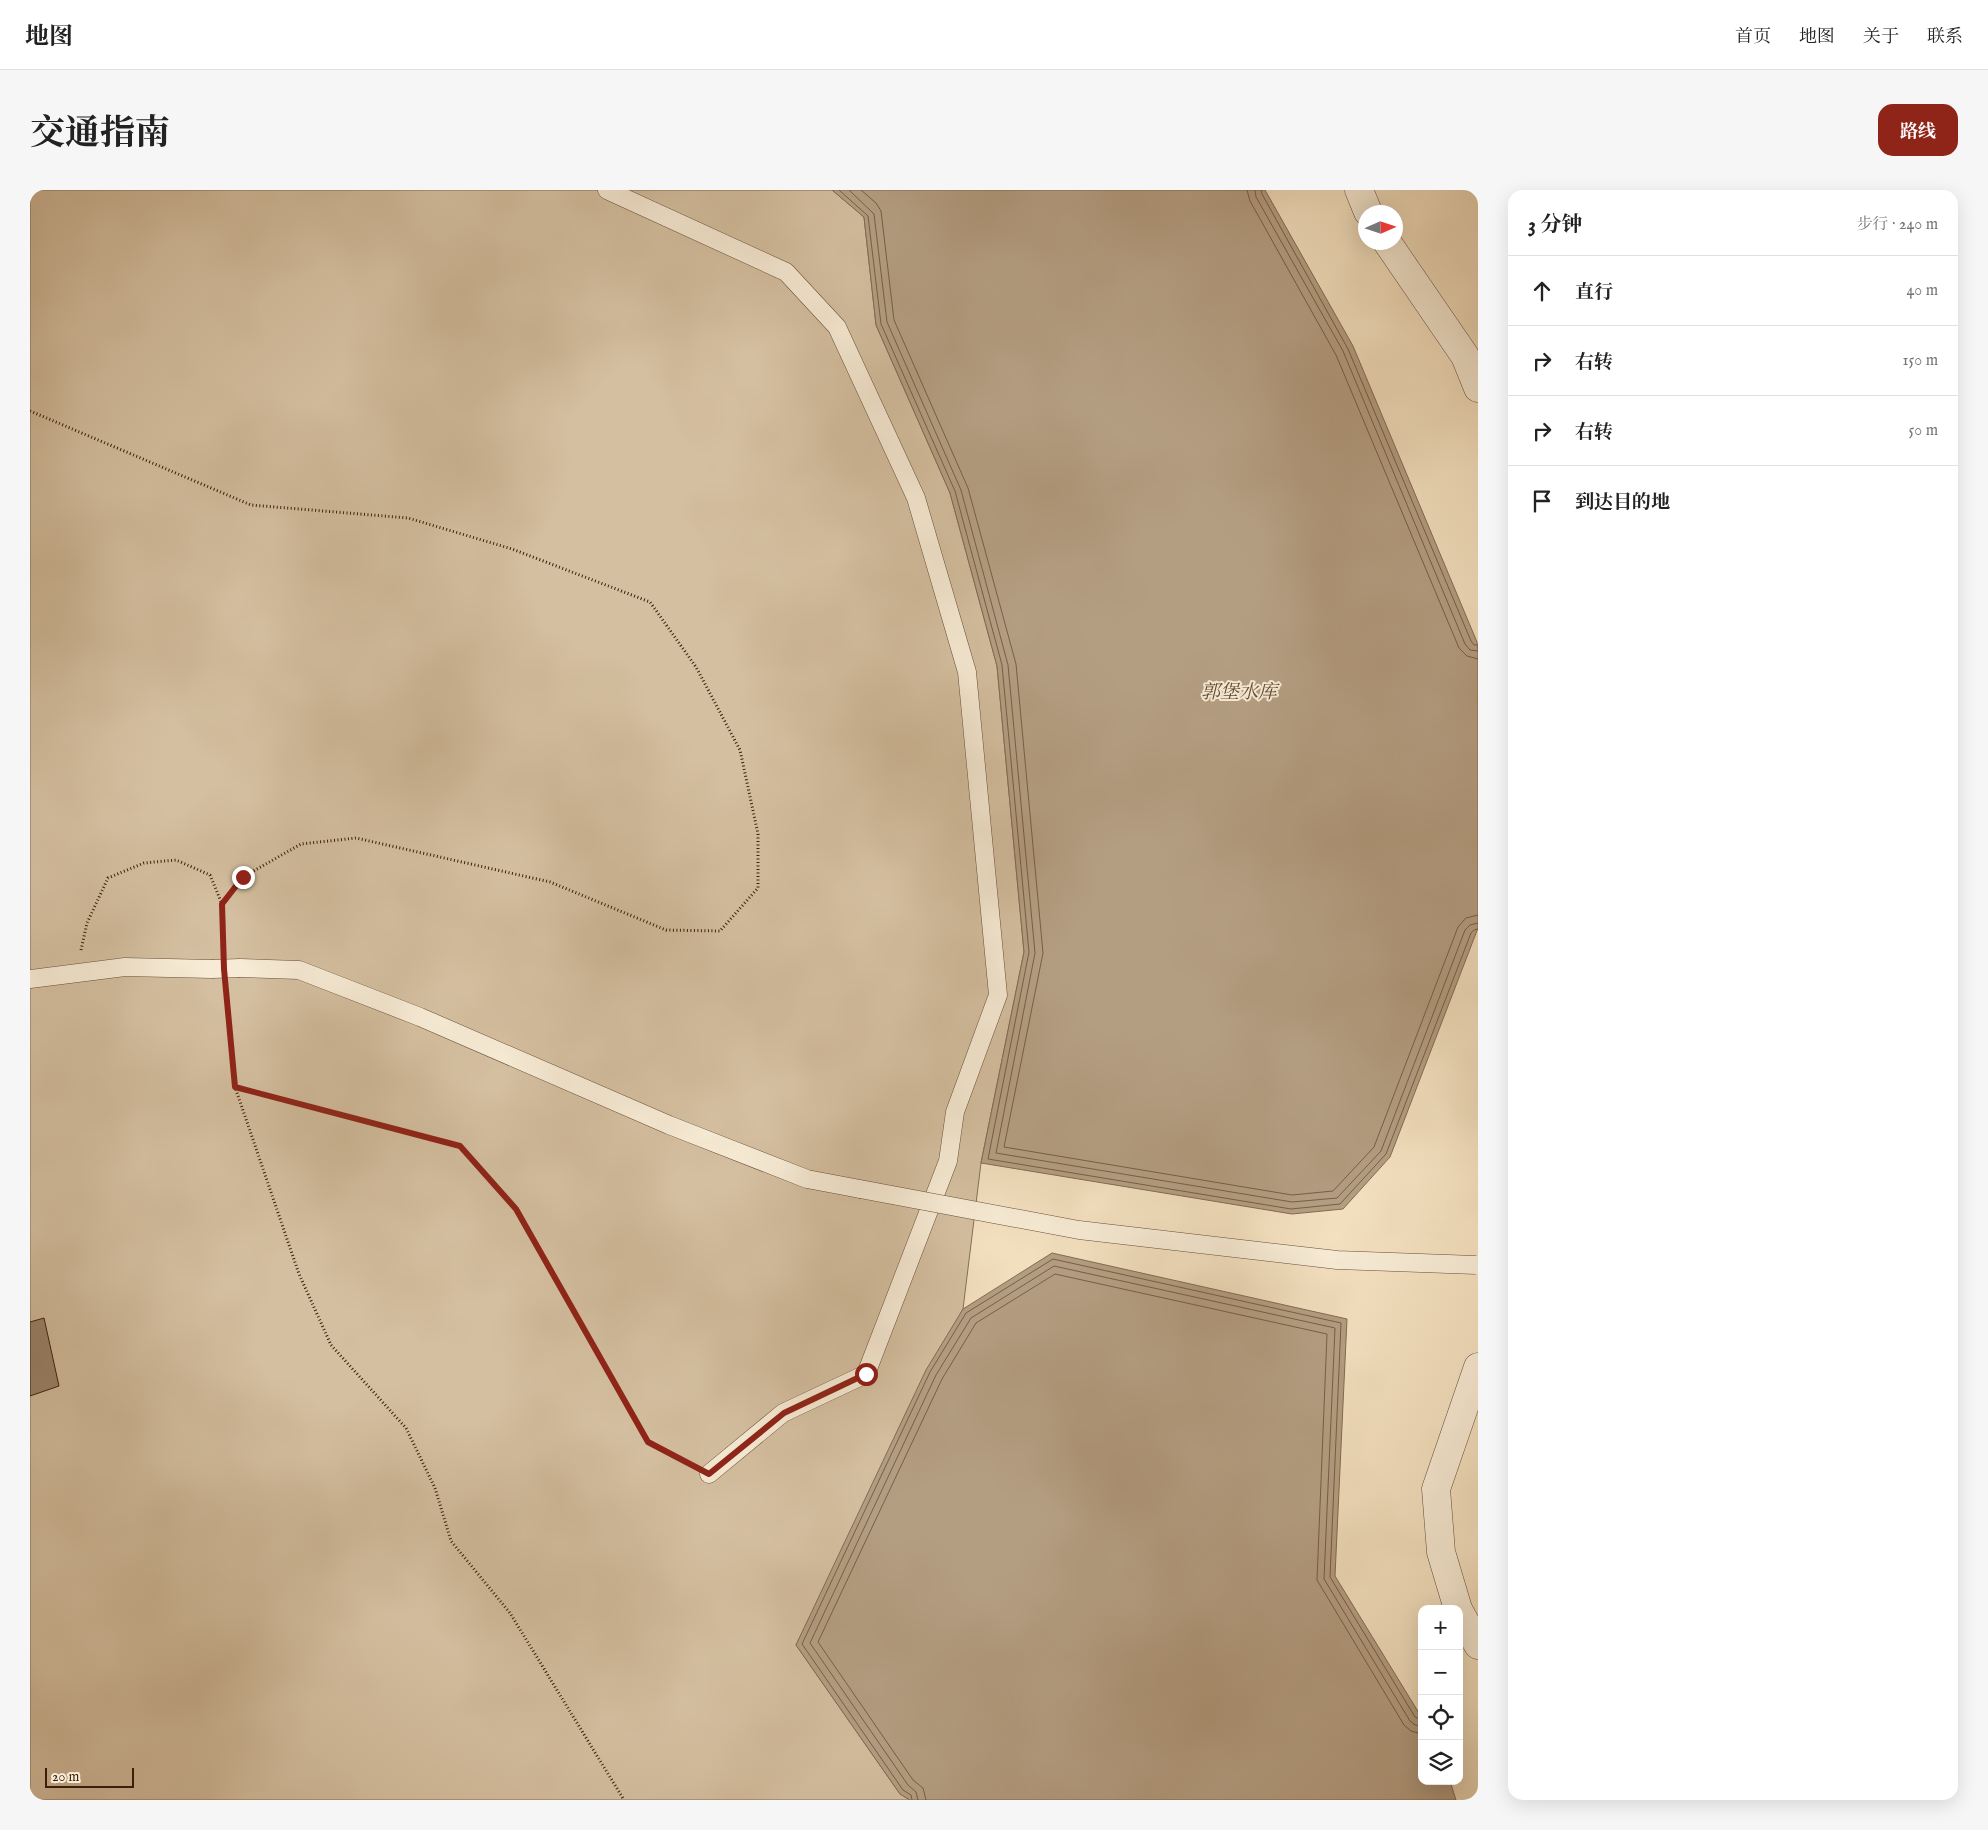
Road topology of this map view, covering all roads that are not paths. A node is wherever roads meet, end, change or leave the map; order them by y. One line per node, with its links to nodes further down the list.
1 (607, 190): 9 (lane)
2 (1359, 190): 3 (street)
3 (1365, 205)
4 (1392, 250): 5 (street)
5 (1478, 388)
6 (30, 979): 7 (lane, bridge)
7 (1477, 1265)
8 (1478, 1367): 10 (street)
9 (709, 1474)
10 (1457, 1605)
11 (1463, 1617): 12 (street)
12 (1478, 1645)

